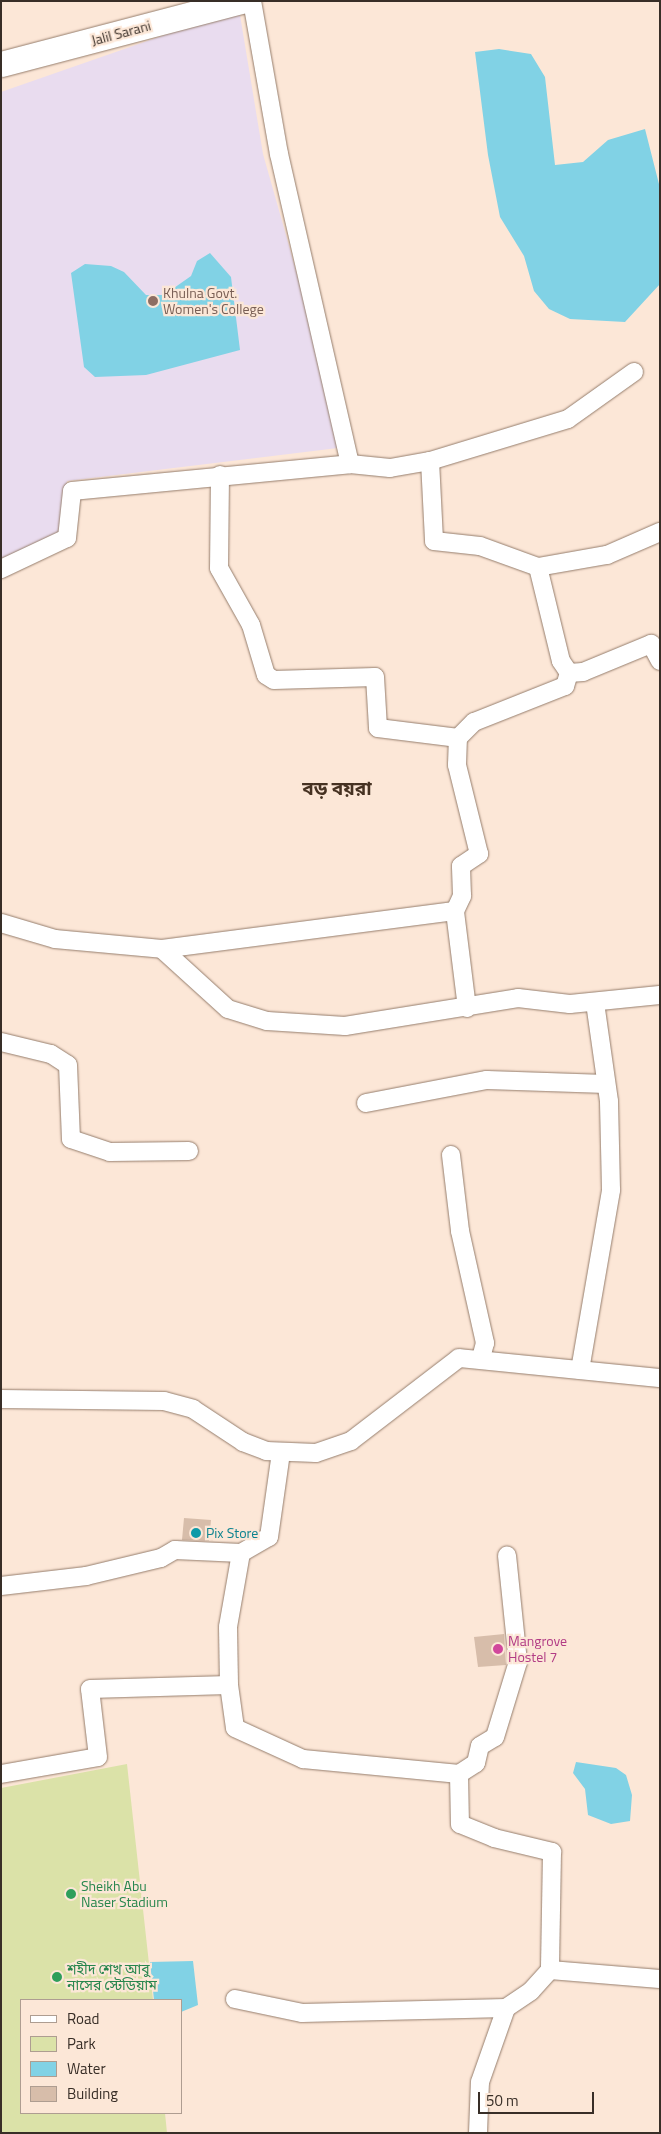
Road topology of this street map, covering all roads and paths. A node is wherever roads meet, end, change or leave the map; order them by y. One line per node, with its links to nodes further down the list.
1 (197, 1): 4 (main road, Jalil Sarani)
2 (241, 1): 5 (main road, Jalil Sarani)
3 (252, 1): 8 (street)
4 (1, 53)
5 (1, 64)
6 (634, 372): 7 (street)
7 (430, 461): 8 (street); 11 (street)
8 (350, 464): 9 (street)
9 (220, 475): 12 (street); 16 (street)
10 (660, 532): 11 (street)
11 (538, 567): 15 (street)
12 (1, 569)
13 (655, 642): 14 (street); 15 (street)
14 (660, 661)
15 (569, 673): 16 (street)
16 (458, 738): 17 (street)
17 (455, 911): 19 (street); 22 (street)
18 (1, 923): 19 (street)
19 (162, 949): 22 (street)
20 (660, 995): 21 (street)
21 (595, 1003): 22 (street); 24 (street)
22 (467, 1008)
23 (1, 1042): 26 (street)
24 (606, 1084): 25 (street); 29 (street)
25 (366, 1103)
26 (189, 1151)
27 (451, 1154): 28 (street)
28 (481, 1358): 29 (street); 32 (street)
29 (580, 1370): 30 (street)
30 (660, 1378)
31 (1, 1399): 32 (street)
32 (281, 1453): 33 (street)
33 (241, 1553): 35 (street); 36 (street)
34 (507, 1556): 38 (street)
35 (1, 1586)
36 (229, 1685): 37 (street); 38 (street)
37 (1, 1774)
38 (459, 1774): 39 (street)
39 (550, 1970): 40 (street); 42 (street)
40 (660, 1979)
41 (235, 1999): 42 (street)
42 (506, 2008): 43 (street)
43 (478, 2133)

